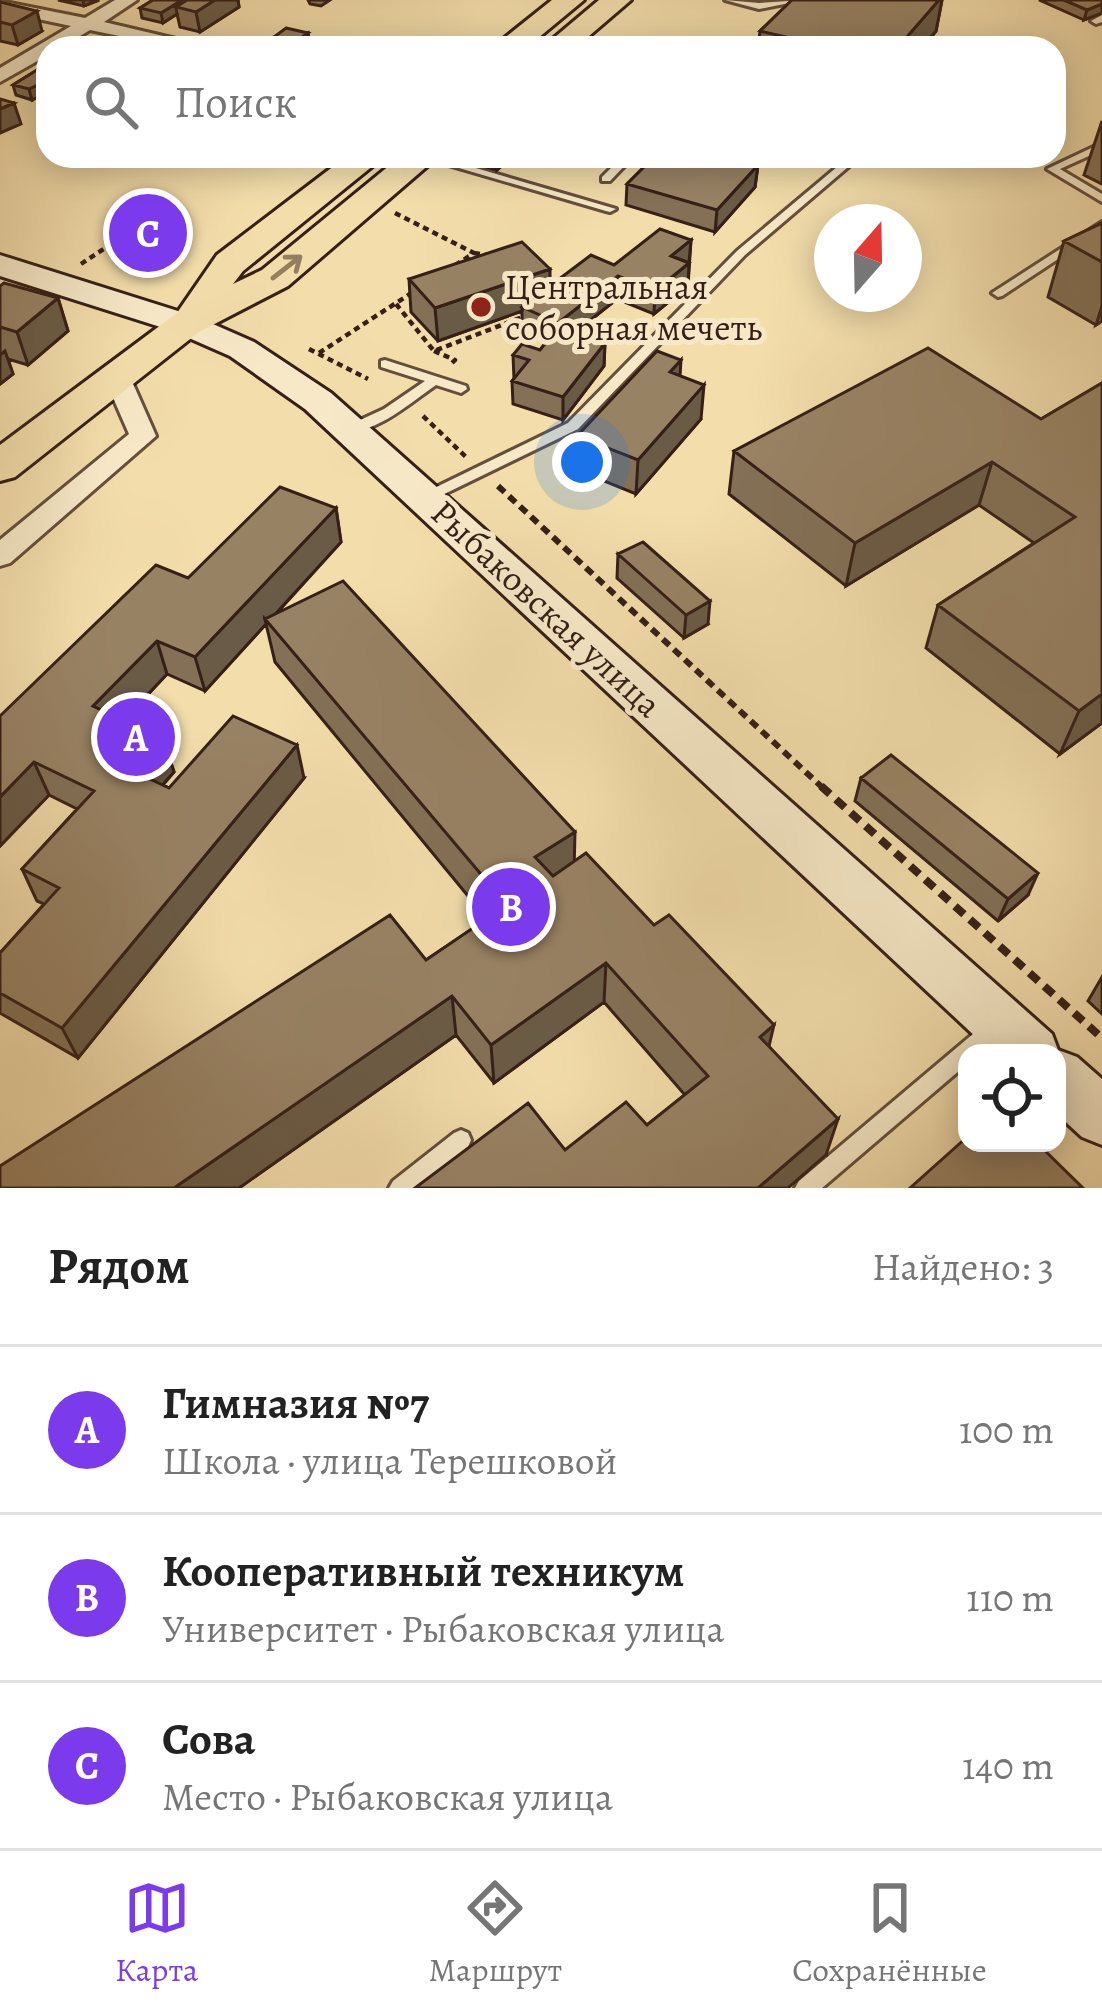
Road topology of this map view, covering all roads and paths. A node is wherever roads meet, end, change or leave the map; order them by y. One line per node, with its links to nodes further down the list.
1 (128, 0): 7 (street)
2 (570, 0): 10 (main road)
3 (617, 0): 11 (main road)
4 (729, 0): 5 (lane)
5 (800, 0)
6 (0, 6): 7 (street)
7 (91, 21): 8 (street); 9 (street)
8 (66, 36)
9 (154, 36)
10 (523, 36)
11 (578, 36)
12 (36, 54): 13 (street)
13 (0, 76)
14 (1102, 146): 15 (lane)
15 (1066, 163)
16 (353, 168): 37 (main road)
17 (408, 168): 37 (main road, one-way to 17)
18 (465, 168): 24 (lane)
19 (616, 168): 22 (lane)
20 (842, 168): 47 (lane)
21 (1054, 168): 23 (lane)
22 (605, 178)
23 (1102, 199)
24 (610, 209)
25 (162, 210): 32 (path)
26 (392, 211): 28 (path)
27 (1102, 225): 34 (lane)
28 (474, 253): 29 (path); 31 (path)
29 (509, 259)
30 (0, 265): 37 (main road, Рыбаковская улица)
31 (454, 265)
32 (78, 266)
33 (415, 291): 35 (path)
34 (998, 293)
35 (396, 304): 36 (path); 39 (path)
36 (530, 313)
37 (185, 323): 41 (main road); 45 (main road, Рыбаковская улица)
38 (310, 349): 39 (path)
39 (319, 353): 44 (path)
40 (386, 364): 42 (lane)
41 (117, 377): 46 (main road); 49 (street)
42 (435, 380): 43 (lane); 44 (lane)
43 (461, 389)
44 (406, 400): 45 (lane); 47 (path)
45 (350, 430): 48 (main road, Рыбаковская улица)
46 (0, 467)
47 (481, 471): 48 (lane); 51 (path)
48 (428, 496): 50 (main road, Рыбаковская улица)
49 (0, 556)
50 (1016, 1038): 56 (lane)
51 (1102, 1038)
52 (1066, 1084): 53 (main road)
53 (1102, 1117)
54 (461, 1140): 55 (lane)
55 (400, 1188)
56 (806, 1188)

